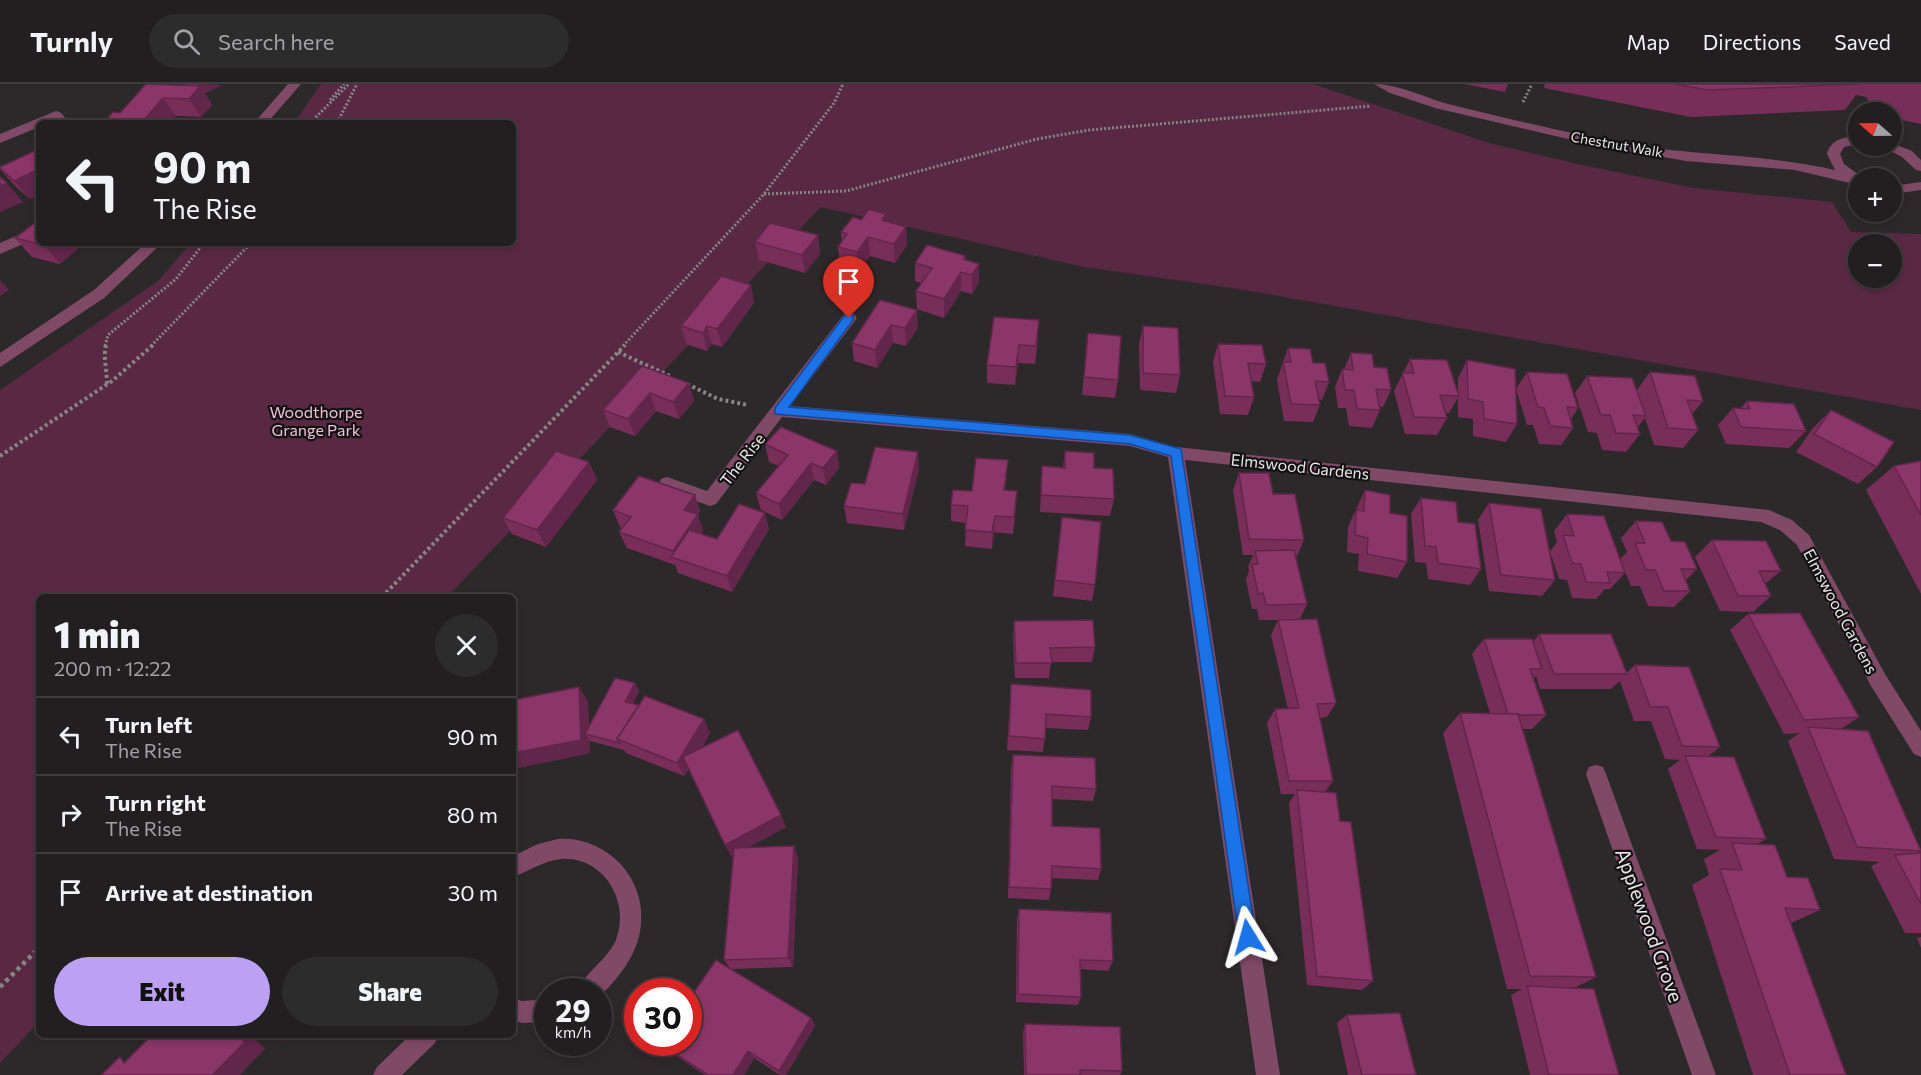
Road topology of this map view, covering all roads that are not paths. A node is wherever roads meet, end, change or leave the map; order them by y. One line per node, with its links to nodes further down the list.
1 (295, 84): 5 (street)
2 (1380, 84): 12 (street, Chestnut Walk)
3 (44, 120): 4 (street)
4 (61, 120)
5 (263, 120)
6 (36, 124): 7 (street)
7 (0, 139)
8 (1848, 141): 11 (street)
9 (1902, 152): 10 (street)
10 (1921, 167)
11 (1848, 173)
12 (1848, 178)
13 (1920, 185): 14 (street)
14 (1902, 190)
15 (36, 232): 17 (street)
16 (152, 246): 19 (street)
17 (0, 249)
18 (849, 318): 20 (street, The Rise)
19 (0, 361)
20 (779, 411): 21 (street); 22 (street, The Rise)
21 (1176, 453): 23 (street, Elmswood Gardens); 31 (street)
22 (667, 484)
23 (1921, 748)
24 (1596, 774): 32 (street, Applewood Grove)
25 (516, 866): 26 (street)
26 (603, 978)
27 (516, 1010): 28 (street)
28 (534, 1011)
29 (424, 1038): 30 (street)
30 (386, 1075)
31 (1268, 1075)
32 (1704, 1075)

